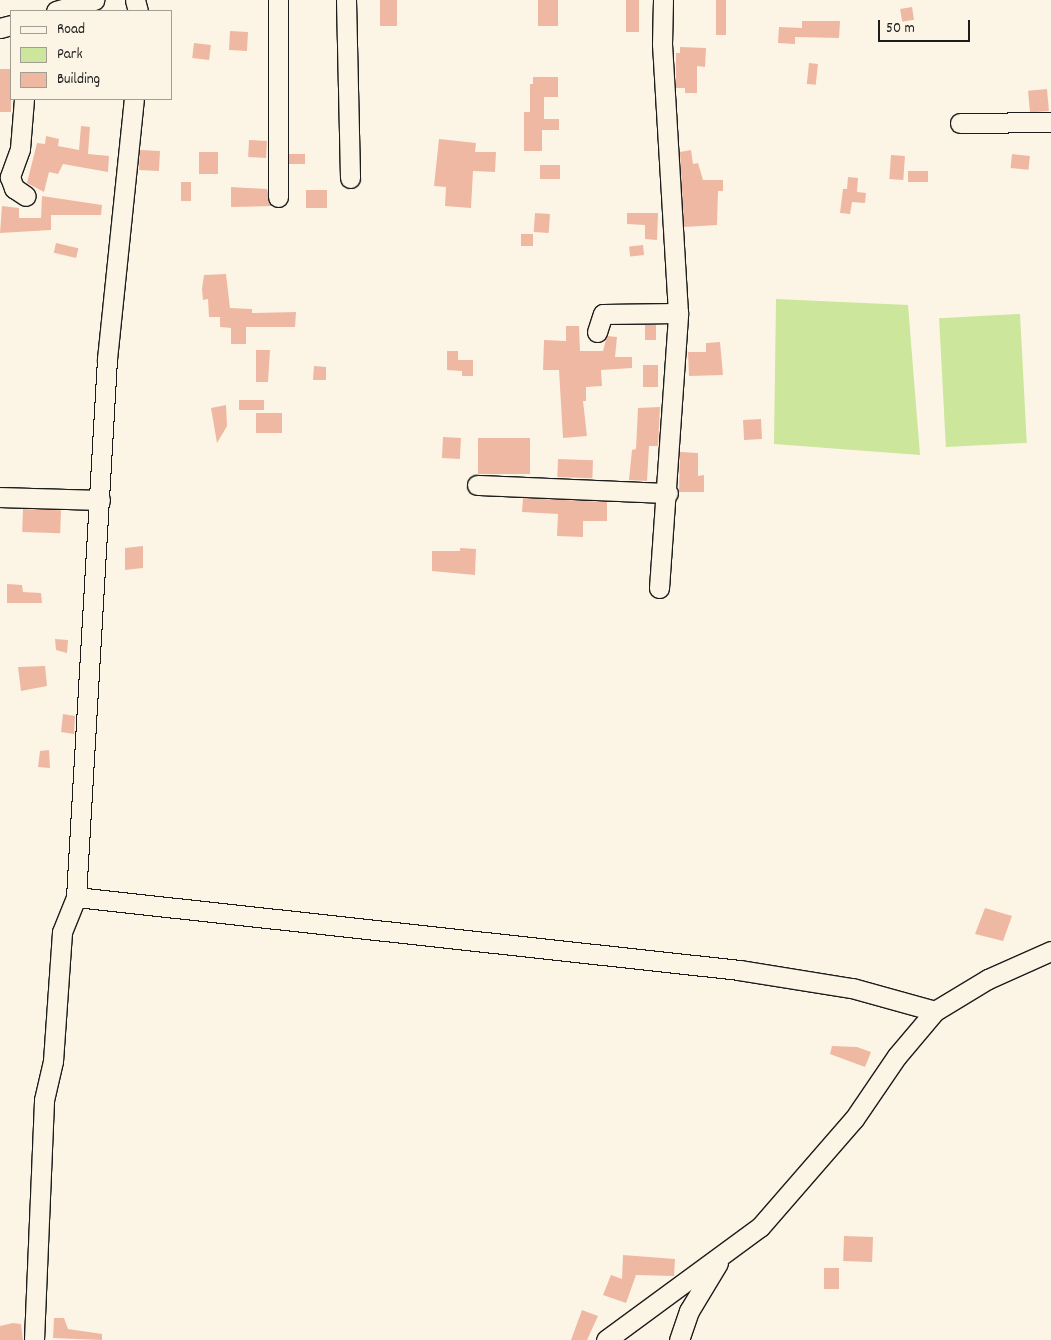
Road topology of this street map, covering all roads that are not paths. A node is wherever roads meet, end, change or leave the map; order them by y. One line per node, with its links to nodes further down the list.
1 (94, 0): 5 (street)
2 (278, 0): 12 (street)
3 (346, 0): 10 (street)
4 (662, 0): 13 (street)
5 (59, 10)
6 (24, 100): 11 (street)
7 (134, 100): 18 (street)
8 (1051, 122): 9 (street)
9 (960, 123)
10 (350, 178)
11 (26, 196)
12 (278, 196)
13 (678, 313): 14 (street); 16 (street)
14 (597, 332)
15 (477, 485): 16 (street)
16 (668, 493): 19 (street)
17 (0, 498): 18 (street)
18 (100, 500): 20 (street)
19 (659, 588)
20 (76, 897): 22 (street); 24 (street)
21 (1051, 950): 22 (street)
22 (935, 1011): 23 (street)
23 (723, 1256): 25 (street); 26 (street)
24 (34, 1340)
25 (606, 1340)
26 (679, 1340)

